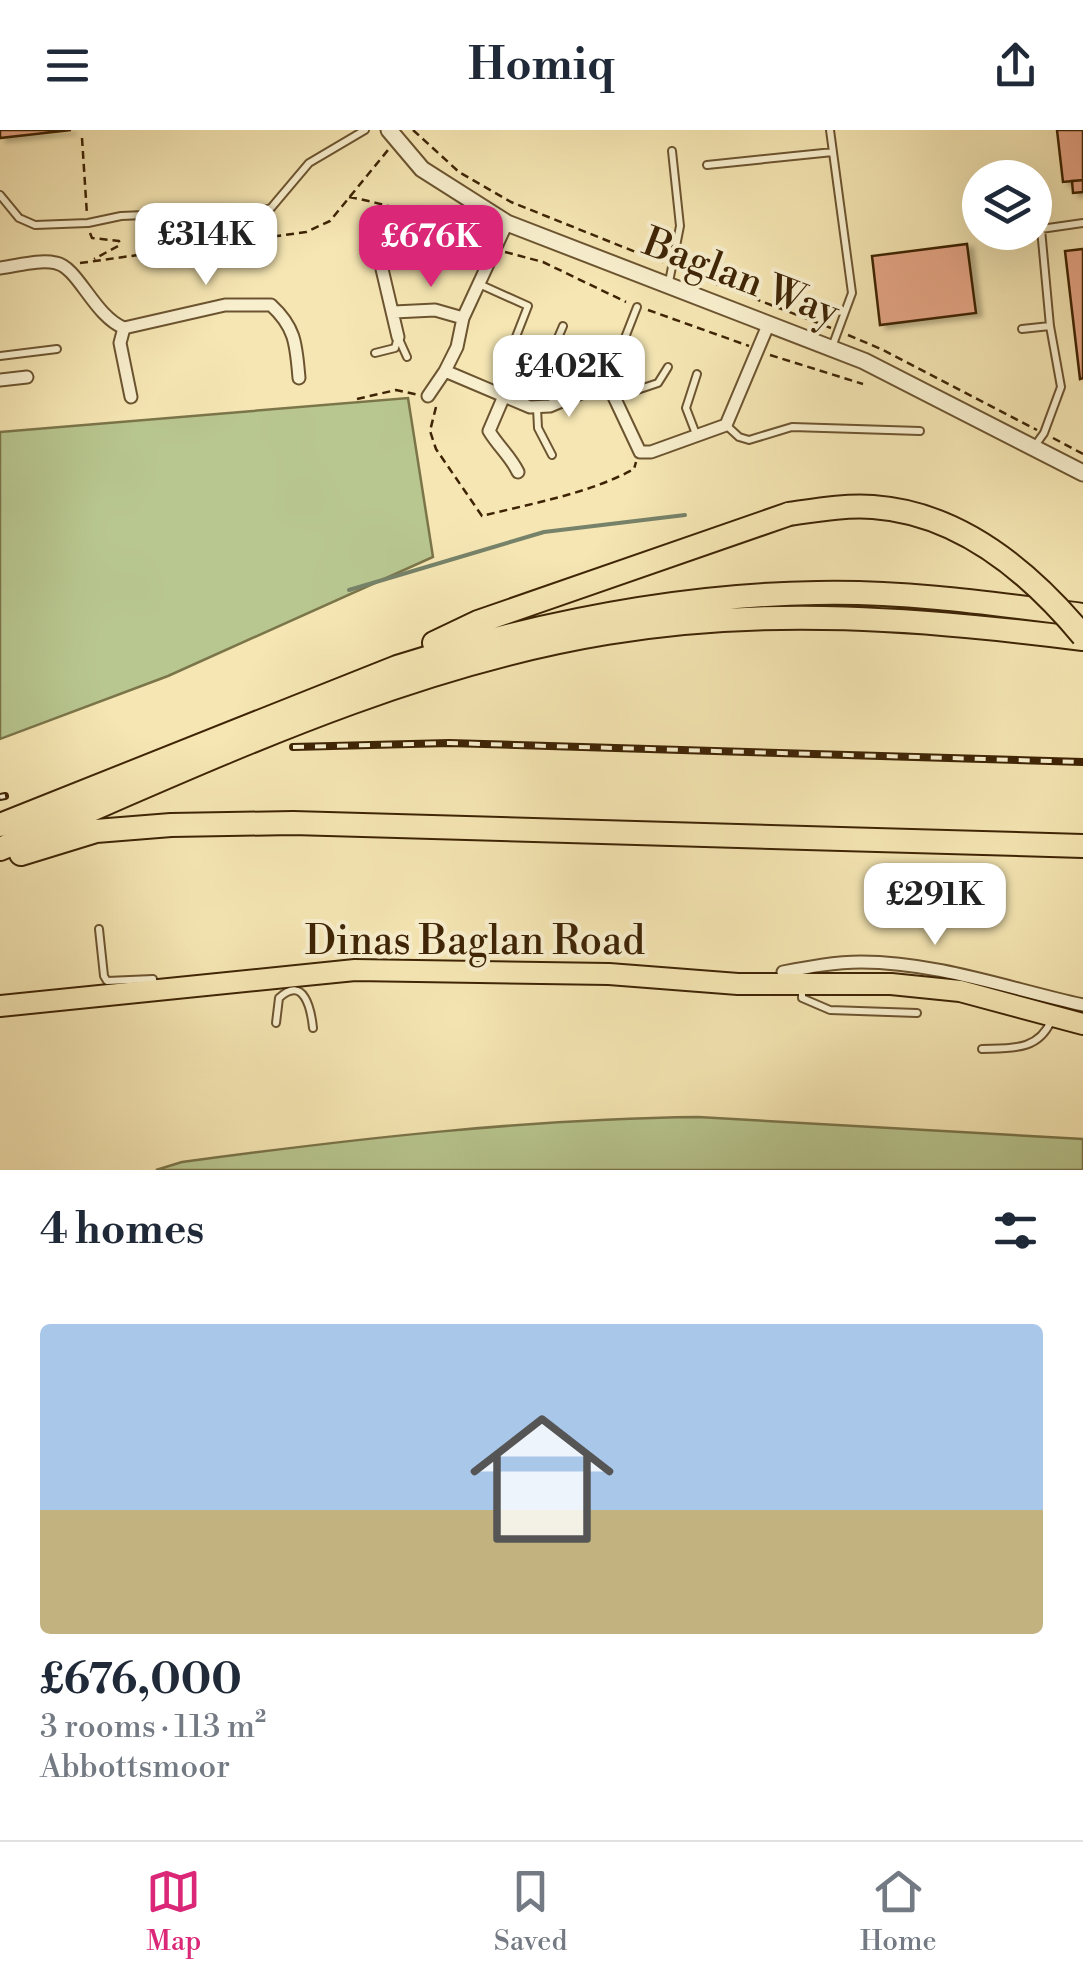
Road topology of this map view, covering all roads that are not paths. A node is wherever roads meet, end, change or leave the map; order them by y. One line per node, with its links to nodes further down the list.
1 (365, 130): 7 (lane)
2 (830, 130): 5 (lane)
3 (392, 135): 8 (street, Baglan Way)
4 (672, 151): 12 (lane)
5 (833, 152): 6 (lane); 23 (lane)
6 (708, 165)
7 (0, 195)
8 (507, 223): 12 (street, Baglan Way); 13 (street)
9 (1083, 223): 19 (lane)
10 (0, 268): 20 (street)
11 (382, 269): 15 (street)
12 (671, 275): 17 (street, Baglan Way)
13 (479, 284): 16 (street); 25 (lane)
14 (638, 308): 35 (lane)
15 (394, 312): 16 (street); 22 (street)
16 (463, 318): 31 (street)
17 (769, 324): 23 (street, Baglan Way); 42 (street)
18 (563, 326): 40 (lane)
19 (1050, 326): 21 (lane); 45 (lane)
20 (124, 328): 30 (street); 36 (street)
21 (1022, 328)
22 (398, 338): 26 (lane); 28 (lane)
23 (835, 339): 45 (street, Baglan Way)
24 (56, 349): 27 (lane)
25 (510, 352)
26 (375, 354)
27 (0, 356)
28 (407, 357)
29 (668, 367): 39 (lane)
30 (284, 370)
31 (445, 371): 37 (street); 38 (street)
32 (698, 374): 44 (lane)
33 (27, 377): 34 (street)
34 (0, 380)
35 (607, 382): 39 (street); 40 (street)
36 (135, 388)
37 (428, 396)
38 (504, 396): 41 (street); 47 (street)
39 (615, 398): 44 (street)
40 (560, 402): 41 (street)
41 (537, 406): 46 (lane)
42 (726, 425): 43 (lane); 44 (street)
43 (920, 430)
44 (696, 436)
45 (1032, 449): 48 (street, Baglan Way)
46 (552, 455)
47 (518, 472)
48 (1083, 473)
49 (1083, 615): 51 (highway)
50 (1083, 638): 51 (highway, bridge); 54 (highway)
51 (336, 690): 52 (highway)
52 (0, 825)
53 (1083, 846): 55 (highway)
54 (0, 849)
55 (0, 860)
56 (99, 928): 60 (lane)
57 (783, 972): 61 (street)
58 (289, 984): 59 (main road, Dinas Baglan Road); 60 (main road, Dinas Baglan Road); 65 (lane); 67 (lane)
59 (802, 984): 63 (lane); 64 (main road, Dinas Baglan Road)
60 (154, 990): 62 (main road, Dinas Baglan Road)
61 (1083, 1005)
62 (0, 1006)
63 (917, 1013)
64 (1052, 1016): 66 (main road, Dinas Baglan Road); 68 (lane)
65 (276, 1023)
66 (1083, 1024)
67 (313, 1028)
68 (982, 1049)

